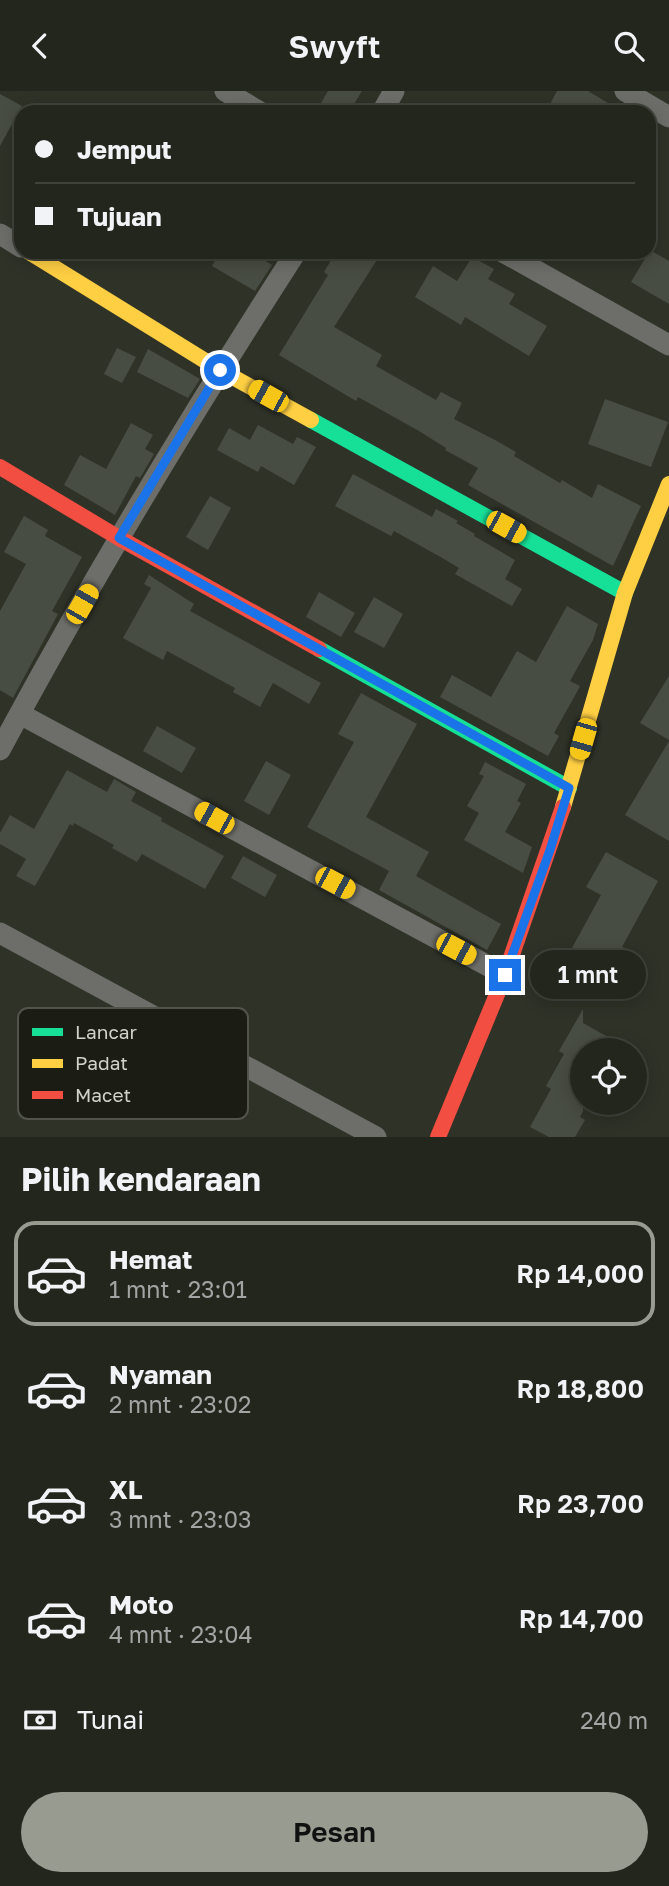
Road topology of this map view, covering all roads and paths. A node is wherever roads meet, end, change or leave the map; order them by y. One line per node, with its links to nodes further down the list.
1 (225, 91): 3 (street)
2 (625, 91): 4 (street)
3 (248, 105)
4 (649, 105)
5 (40, 259): 9 (street)
6 (291, 259): 9 (street)
7 (515, 259): 8 (street)
8 (669, 345)
9 (220, 370): 12 (street); 13 (street)
10 (0, 467): 12 (street)
11 (669, 484): 13 (street)
12 (119, 538): 14 (street); 16 (street)
13 (625, 593): 16 (street)
14 (20, 714): 15 (street); 18 (street)
15 (0, 750)
16 (569, 788): 18 (street)
17 (0, 933): 19 (street)
18 (505, 975): 22 (street)
19 (138, 1008)
20 (248, 1068): 21 (street)
21 (376, 1137)
22 (438, 1137)

